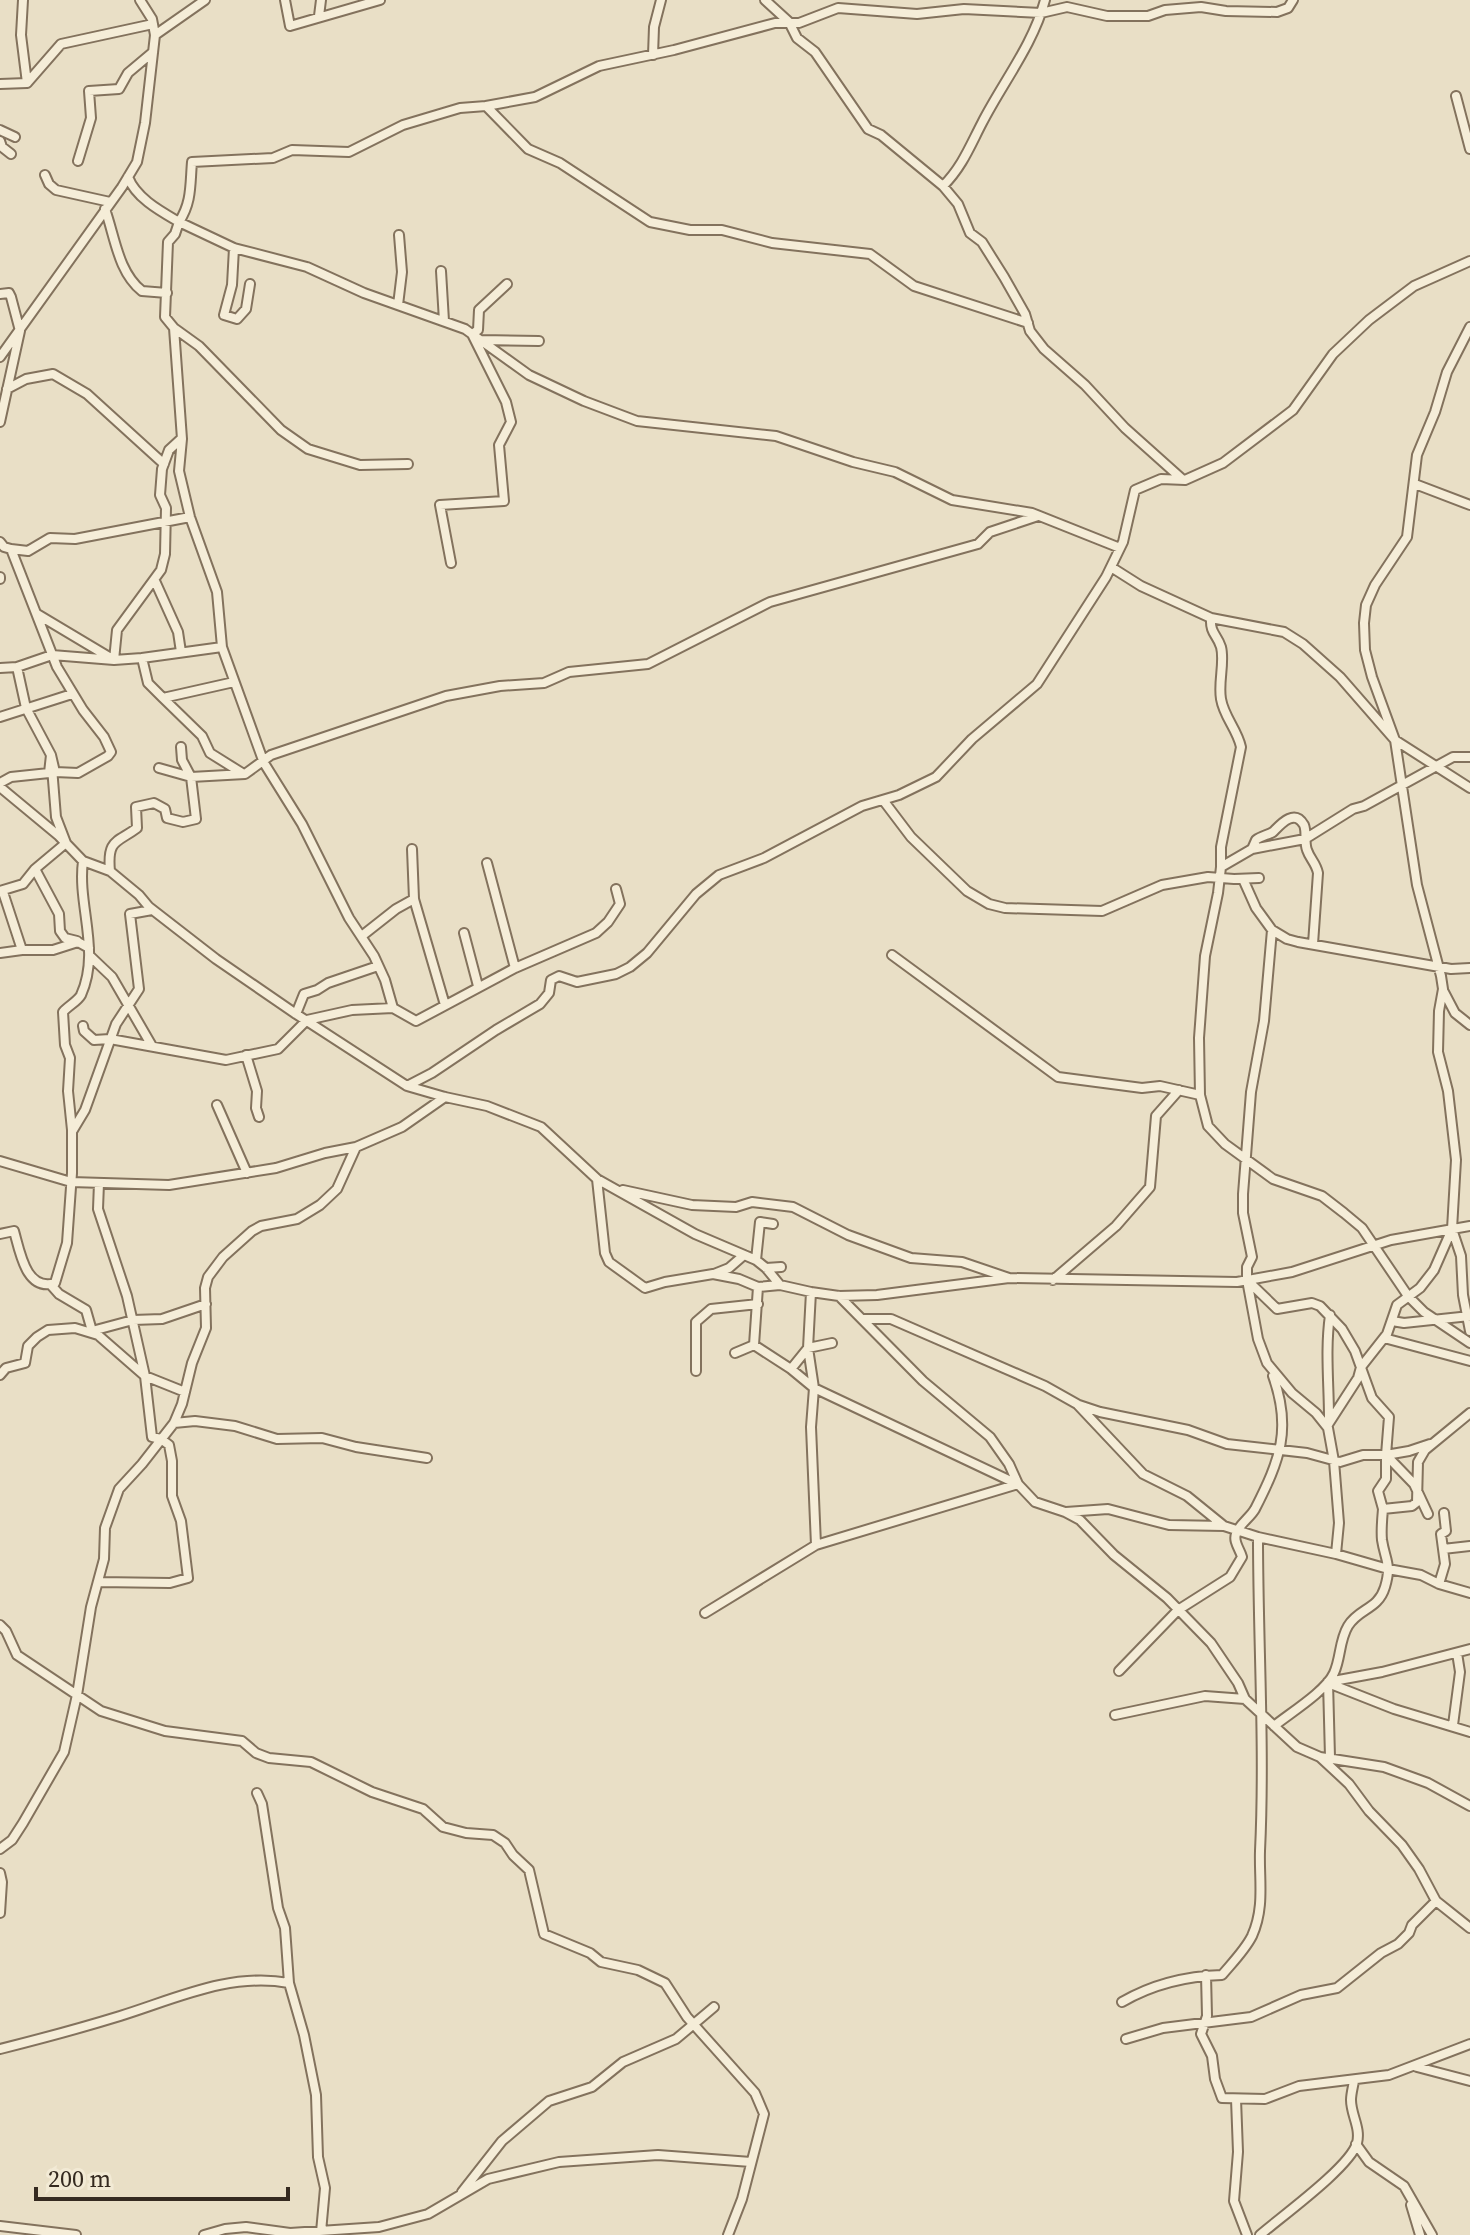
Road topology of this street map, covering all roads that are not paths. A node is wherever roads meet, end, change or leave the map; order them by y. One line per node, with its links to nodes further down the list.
1 (23, 0): 20 (street)
2 (205, 0): 17 (street)
3 (285, 0): 14 (street)
4 (321, 0): 14 (street)
5 (380, 0): 14 (street)
6 (661, 0): 19 (street)
7 (765, 0): 15 (street)
8 (831, 0): 12 (street)
9 (1045, 0): 13 (street)
10 (1293, 0): 13 (street)
11 (141, 1): 16 (street)
12 (838, 8): 13 (street); 15 (street)
13 (1041, 13): 32 (street)
14 (319, 16)
15 (789, 22): 19 (street); 32 (street)
16 (153, 24): 17 (street); 20 (street)
17 (155, 35): 18 (street)
18 (153, 51): 29 (street); 31 (street)
19 (653, 55): 23 (street)
20 (27, 83): 21 (street)
21 (0, 84)
22 (1456, 96): 27 (street)
23 (486, 106): 34 (street); 45 (street)
24 (0, 130): 25 (street)
25 (15, 137)
26 (0, 141): 28 (street)
27 (1470, 149)
28 (11, 154)
29 (78, 161)
30 (45, 175): 33 (street)
31 (128, 177): 33 (street); 34 (street)
32 (943, 186): 45 (street)
33 (107, 206): 41 (street); 48 (street)
34 (179, 222): 36 (street); 41 (street)
35 (399, 235): 43 (street)
36 (234, 248): 39 (street); 43 (street)
37 (1470, 261): 58 (street)
38 (441, 271): 44 (street)
39 (250, 284)
40 (507, 284): 49 (street)
41 (167, 293): 47 (street)
42 (0, 294): 48 (street)
43 (398, 305): 44 (street)
44 (444, 321): 49 (street)
45 (1028, 323): 58 (street)
46 (1470, 327): 59 (street)
47 (174, 328): 55 (street); 57 (street)
48 (20, 331): 52 (street); 53 (street)
49 (472, 334): 50 (street); 66 (street)
50 (480, 340): 51 (street); 61 (street)
51 (539, 341)
52 (0, 357)
53 (7, 389): 54 (street); 56 (street)
54 (0, 422)
55 (182, 439): 56 (street); 62 (street)
56 (164, 464): 63 (street)
57 (408, 464)
58 (1183, 480): 65 (street)
59 (1415, 484): 60 (street); 83 (street)
60 (1470, 505)
61 (1038, 516): 65 (street); 87 (street)
62 (190, 517): 63 (street); 71 (street)
63 (166, 521): 64 (street); 68 (street)
64 (4, 547): 69 (street)
65 (1120, 548): 67 (street)
66 (451, 563)
67 (1111, 567): 70 (street); 95 (street)
68 (155, 581): 72 (street); 75 (street)
69 (37, 614): 73 (street); 75 (street)
70 (1211, 618): 83 (street); 102 (street)
71 (222, 647): 72 (street); 78 (street)
72 (181, 652): 74 (street)
73 (52, 655): 75 (street); 76 (street); 79 (street)
74 (142, 658): 75 (street); 80 (street)
75 (114, 660)
76 (17, 667): 77 (street); 81 (street)
77 (0, 668)
78 (234, 682): 80 (street); 87 (street)
79 (72, 694): 81 (street); 85 (street)
80 (163, 698): 90 (street)
81 (26, 708): 82 (street); 85 (street)
82 (0, 717)
83 (1395, 740): 88 (street); 93 (street)
84 (181, 747): 91 (street)
85 (51, 755): 92 (street); 97 (street)
86 (1470, 757): 88 (street)
87 (264, 763): 90 (street); 114 (street)
88 (1436, 767): 93 (street); 94 (street)
89 (159, 768): 91 (street)
90 (245, 774): 91 (street)
91 (191, 777): 104 (street)
92 (0, 785): 97 (street)
93 (1401, 785): 96 (street); 122 (street)
94 (1470, 788)
95 (883, 800): 105 (street); 137 (street)
96 (1305, 839): 99 (street); 99 (street); 116 (street)
97 (66, 843): 100 (street); 103 (street)
98 (412, 849): 110 (street)
99 (1252, 849): 102 (street)
100 (83, 861): 104 (street); 118 (street)
101 (487, 863): 123 (street)
102 (1221, 867): 105 (street)
103 (35, 869): 109 (street); 115 (street)
104 (110, 871): 111 (street)
105 (1218, 878): 107 (street); 139 (street)
106 (1259, 878): 107 (street)
107 (1243, 879): 112 (street)
108 (616, 889): 123 (street)
109 (1, 892): 117 (street)
110 (414, 899): 114 (street); 127 (street)
111 (152, 910): 128 (street); 130 (street)
112 (1272, 930): 116 (street); 145 (street)
113 (464, 933): 125 (street)
114 (363, 935): 121 (street)
115 (78, 942): 117 (street); 118 (street)
116 (1313, 944): 122 (street)
117 (22, 950): 119 (street)
118 (90, 952): 128 (street); 143 (street)
119 (0, 953)
120 (892, 955): 138 (street)
121 (378, 966): 129 (street); 130 (street)
122 (1439, 966): 124 (street); 126 (street)
123 (515, 968): 125 (street)
124 (1470, 968)
125 (478, 986): 127 (street)
126 (1443, 989): 132 (street); 154 (street)
127 (445, 1005): 129 (street)
128 (128, 1006): 134 (street); 135 (street)
129 (393, 1008): 131 (street)
130 (296, 1014): 131 (street)
131 (307, 1020): 136 (street); 137 (street)
132 (1470, 1025)
133 (83, 1026): 134 (street)
134 (110, 1039): 135 (street); 143 (street)
135 (152, 1046): 136 (street)
136 (246, 1055): 142 (street)
137 (407, 1086): 140 (street)
138 (1179, 1090): 139 (street); 163 (street)
139 (1200, 1095): 145 (street)
140 (445, 1097): 144 (street); 148 (street)
141 (217, 1105): 147 (street)
142 (259, 1117)
143 (72, 1130): 149 (street)
144 (356, 1147): 147 (street); 171 (street)
145 (1246, 1160): 156 (street); 164 (street)
146 (0, 1161): 149 (street)
147 (247, 1173): 150 (street)
148 (597, 1179): 151 (street); 161 (street)
149 (71, 1182): 150 (street); 165 (street)
150 (99, 1183): 177 (street)
151 (614, 1188): 157 (street); 162 (street)
152 (773, 1224): 158 (street)
153 (1470, 1226): 154 (street)
154 (1452, 1229): 156 (street); 170 (street); 174 (street)
155 (0, 1234): 165 (street)
156 (1373, 1245): 164 (street); 170 (street)
157 (744, 1255): 158 (street); 161 (street)
158 (756, 1260): 160 (street)
159 (781, 1267): 160 (street)
160 (766, 1268): 166 (street)
161 (713, 1274): 167 (street)
162 (1009, 1278): 163 (street); 169 (street)
163 (1053, 1280): 164 (street)
164 (1247, 1280): 173 (street); 190 (street)
165 (51, 1285): 179 (street)
166 (780, 1285): 167 (street); 168 (street)
167 (758, 1287): 172 (street)
168 (811, 1292): 169 (street); 185 (street)
169 (839, 1296): 175 (street)
170 (1408, 1296): 176 (street); 178 (street)
171 (206, 1304): 177 (street); 195 (street)
172 (758, 1304): 184 (street); 191 (street)
173 (1330, 1315): 188 (street); 199 (street)
174 (1468, 1316): 176 (street); 180 (street)
175 (863, 1319): 196 (street); 206 (street)
176 (1435, 1319): 178 (street); 183 (street)
177 (133, 1320): 179 (street); 193 (street)
178 (1392, 1321): 181 (street)
179 (92, 1331): 192 (street); 193 (street)
180 (1470, 1331)
181 (1384, 1338): 187 (street); 188 (street)
182 (832, 1343): 185 (street)
183 (1470, 1343)
184 (754, 1345): 186 (street); 189 (street)
185 (808, 1348): 189 (street); 194 (street)
186 (735, 1353)
187 (1470, 1361)
188 (1361, 1367): 199 (street); 203 (street)
189 (791, 1369): 194 (street)
190 (1271, 1370): 199 (street); 202 (street)
191 (696, 1371)
192 (0, 1375)
193 (145, 1376): 195 (street); 200 (street)
194 (814, 1388): 206 (street); 215 (street)
195 (185, 1392): 198 (street)
196 (1077, 1404): 202 (street); 212 (street)
197 (1470, 1413): 201 (street)
198 (174, 1423): 200 (street); 204 (street)
199 (1328, 1423): 205 (street)
200 (161, 1439): 220 (street); 220 (street)
201 (1435, 1442): 203 (street); 207 (street)
202 (1281, 1452): 205 (street); 213 (street)
203 (1386, 1455): 205 (street); 207 (street); 208 (street)
204 (427, 1458)
205 (1334, 1461): 218 (street)
206 (1018, 1484): 209 (street); 215 (street)
207 (1417, 1492): 208 (street); 211 (street)
208 (1383, 1509): 219 (street)
209 (1065, 1512): 212 (street); 223 (street)
210 (1444, 1513): 217 (street)
211 (1428, 1514)
212 (1224, 1526): 213 (street)
213 (1237, 1530): 214 (street); 223 (street)
214 (1258, 1537): 218 (street); 233 (street)
215 (816, 1545): 224 (street)
216 (1470, 1546): 217 (street)
217 (1443, 1549): 221 (street)
218 (1336, 1554): 219 (street)
219 (1388, 1569): 221 (street); 229 (street)
220 (99, 1582): 230 (street)
221 (1439, 1584): 222 (street)
222 (1470, 1593)
223 (1178, 1610): 228 (street); 231 (street)
224 (705, 1613)
225 (0, 1625): 230 (street)
226 (1470, 1649): 227 (street)
227 (1457, 1653): 229 (street); 234 (street)
228 (1119, 1671)
229 (1328, 1682): 234 (street); 235 (street); 238 (street)
230 (77, 1695): 241 (street); 251 (street)
231 (1245, 1699): 232 (street); 233 (street)
232 (1115, 1715)
233 (1260, 1716): 235 (street); 246 (street)
234 (1453, 1725): 236 (street)
235 (1274, 1726): 237 (street)
236 (1470, 1732)
237 (1320, 1757): 238 (street); 243 (street)
238 (1330, 1757): 240 (street)
239 (257, 1793): 247 (street)
240 (1470, 1806)
241 (0, 1849)
242 (0, 1873): 244 (street)
243 (1436, 1901): 245 (street); 250 (street)
244 (0, 1913)
245 (1470, 1928)
246 (1206, 1975): 248 (street); 250 (street)
247 (289, 1983): 254 (street); 264 (street)
248 (1122, 2002)
249 (714, 2007): 251 (street)
250 (1205, 2022): 252 (street); 258 (street)
251 (694, 2024): 260 (street); 262 (street)
252 (1126, 2039)
253 (1470, 2044): 255 (street)
254 (0, 2049)
255 (1417, 2066): 256 (street); 257 (street)
256 (1354, 2081): 258 (street); 259 (street)
257 (1470, 2081)
258 (1236, 2099): 268 (street)
259 (1356, 2144): 261 (street); 269 (street)
260 (751, 2162): 262 (street); 267 (street)
261 (1406, 2189): 270 (street); 271 (street)
262 (456, 2199): 264 (street)
263 (0, 2226): 265 (street)
264 (320, 2232): 266 (street)
265 (76, 2235)
266 (204, 2235)
267 (728, 2235)
268 (1247, 2235)
269 (1260, 2235)
270 (1420, 2235)
271 (1432, 2235)

